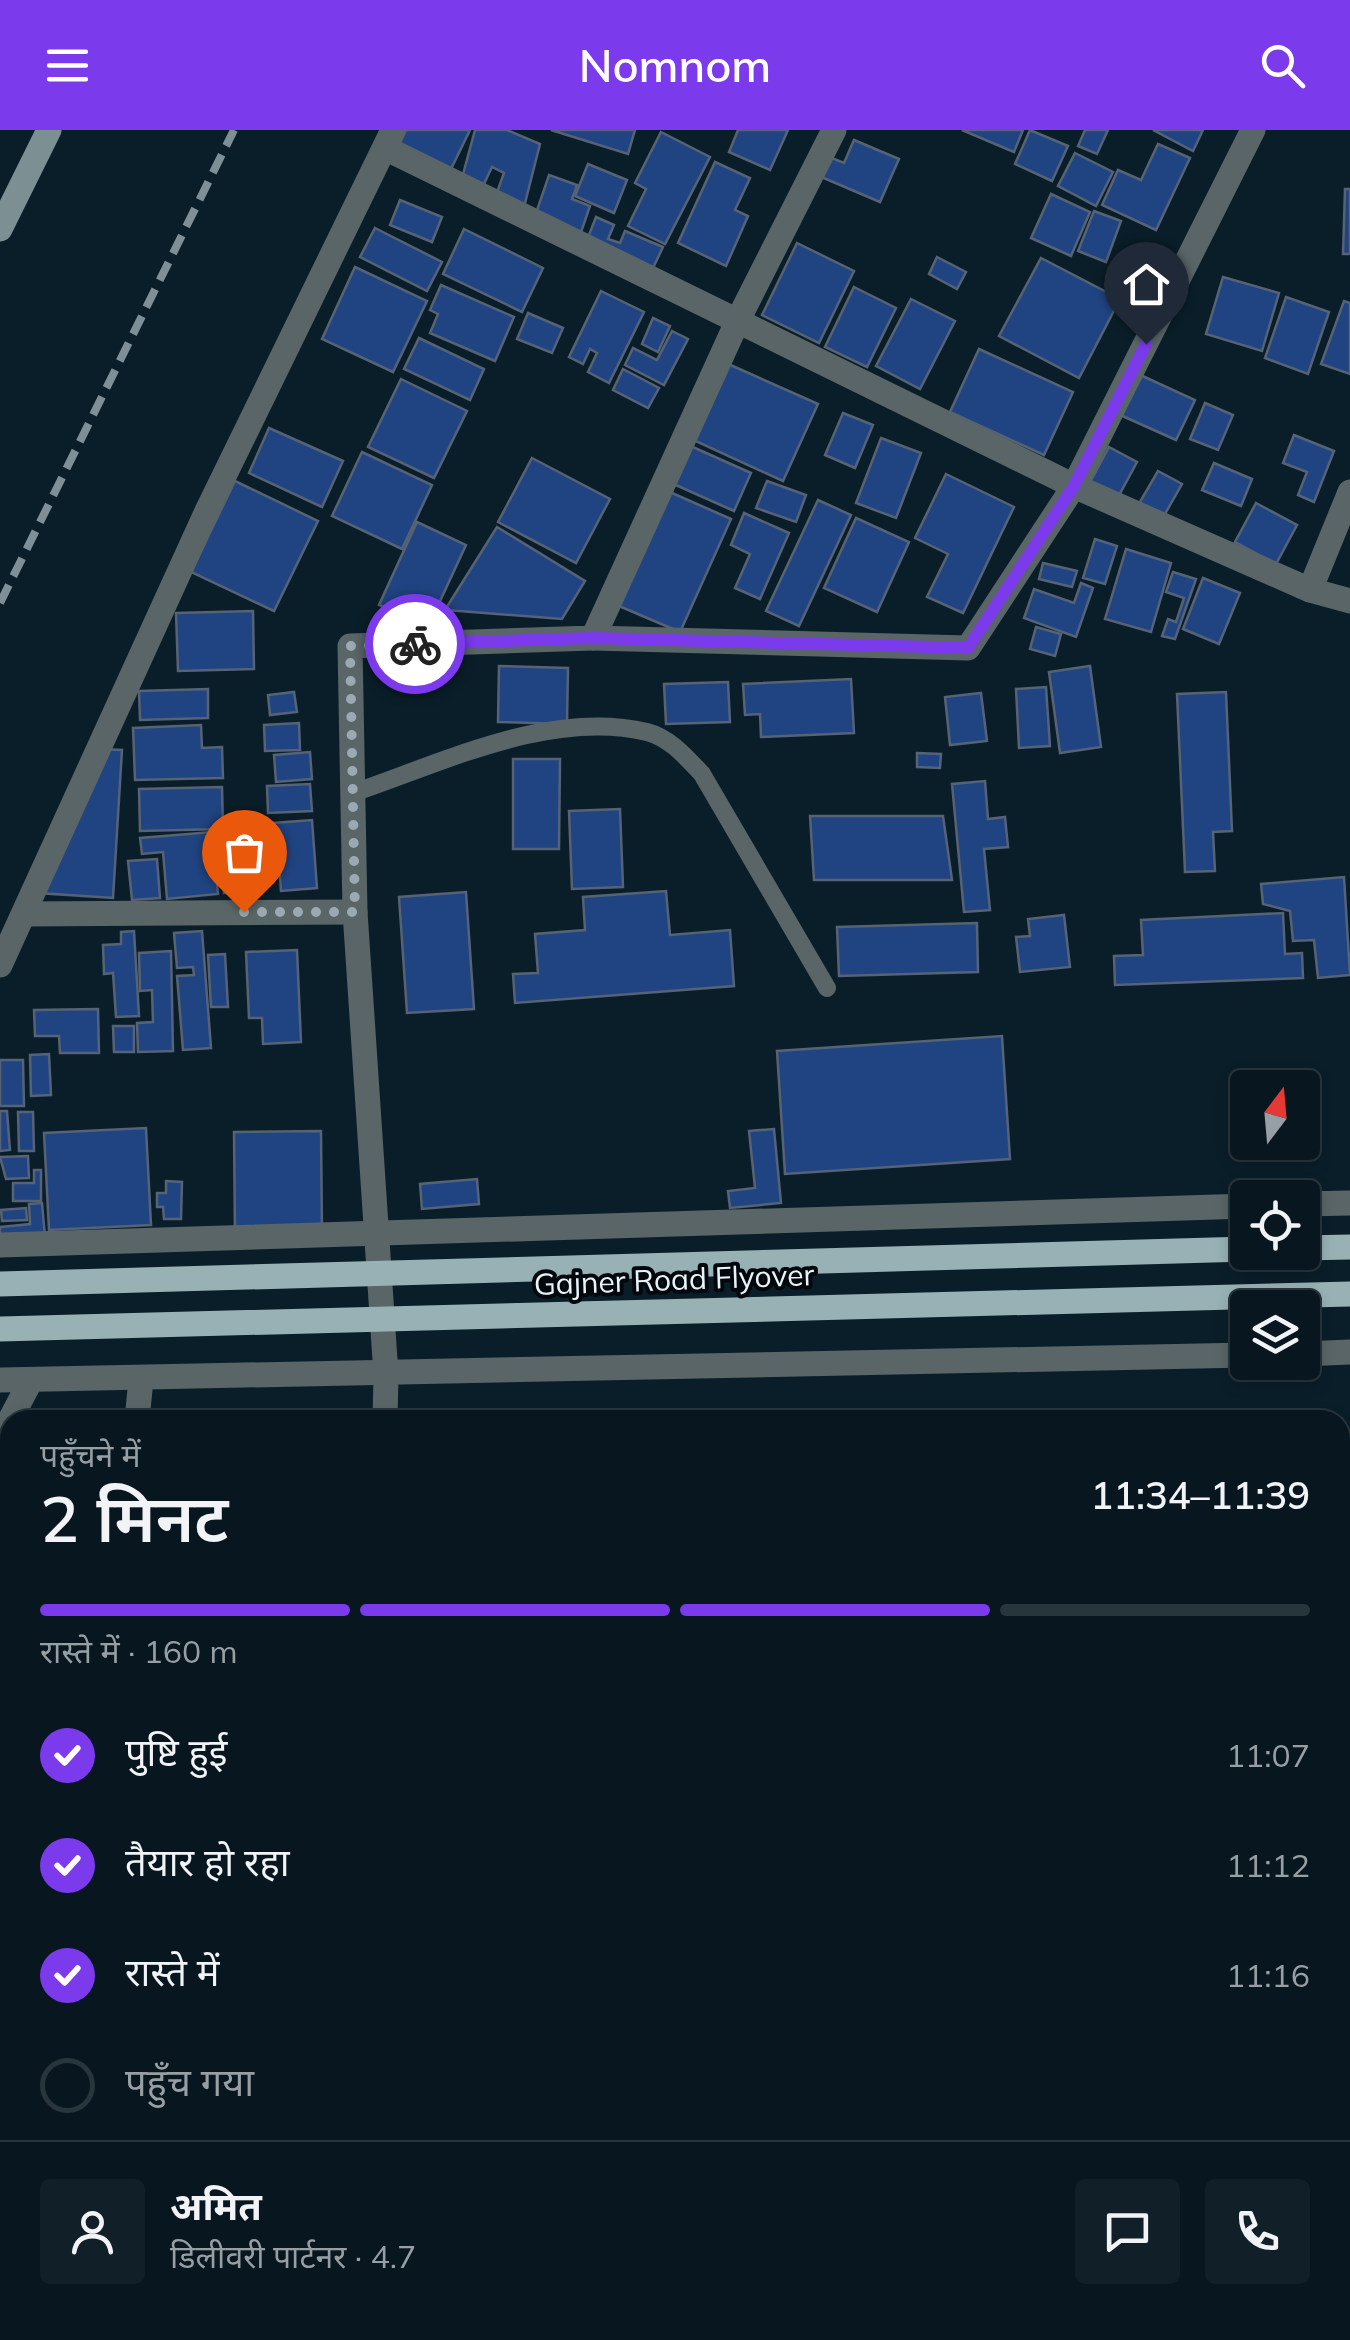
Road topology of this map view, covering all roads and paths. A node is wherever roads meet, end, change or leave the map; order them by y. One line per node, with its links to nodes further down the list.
1 (48, 130): 5 (street)
2 (834, 130): 6 (street)
3 (1253, 130): 7 (street)
4 (389, 139): 6 (street); 14 (street)
5 (0, 229)
6 (738, 320): 7 (street); 11 (street)
7 (1074, 486): 9 (street); 11 (street)
8 (1350, 492): 9 (street)
9 (1310, 590): 10 (street)
10 (1350, 601)
11 (593, 638): 12 (street)
12 (353, 793): 13 (street); 16 (lane)
13 (355, 912): 14 (street); 20 (street)
14 (24, 914): 15 (street)
15 (0, 965)
16 (827, 988)
17 (1350, 1203): 18 (street)
18 (1320, 1204)
19 (1230, 1207): 20 (street)
20 (374, 1236): 21 (street); 31 (street)
21 (0, 1246)
22 (1350, 1246): 23 (main road)
23 (1320, 1247)
24 (1230, 1250): 25 (main road, Gajner Road Flyover, bridge)
25 (0, 1284)
26 (1350, 1294): 27 (main road, Gajner Road Flyover, bridge)
27 (0, 1330)
28 (1350, 1352): 29 (street)
29 (1320, 1353)
30 (1230, 1355): 31 (street)
31 (386, 1375): 32 (street); 37 (street)
32 (141, 1379): 34 (street); 36 (street)
33 (0, 1380): 34 (street)
34 (30, 1380): 35 (street)
35 (15, 1410)
36 (138, 1410)
37 (385, 1410)

